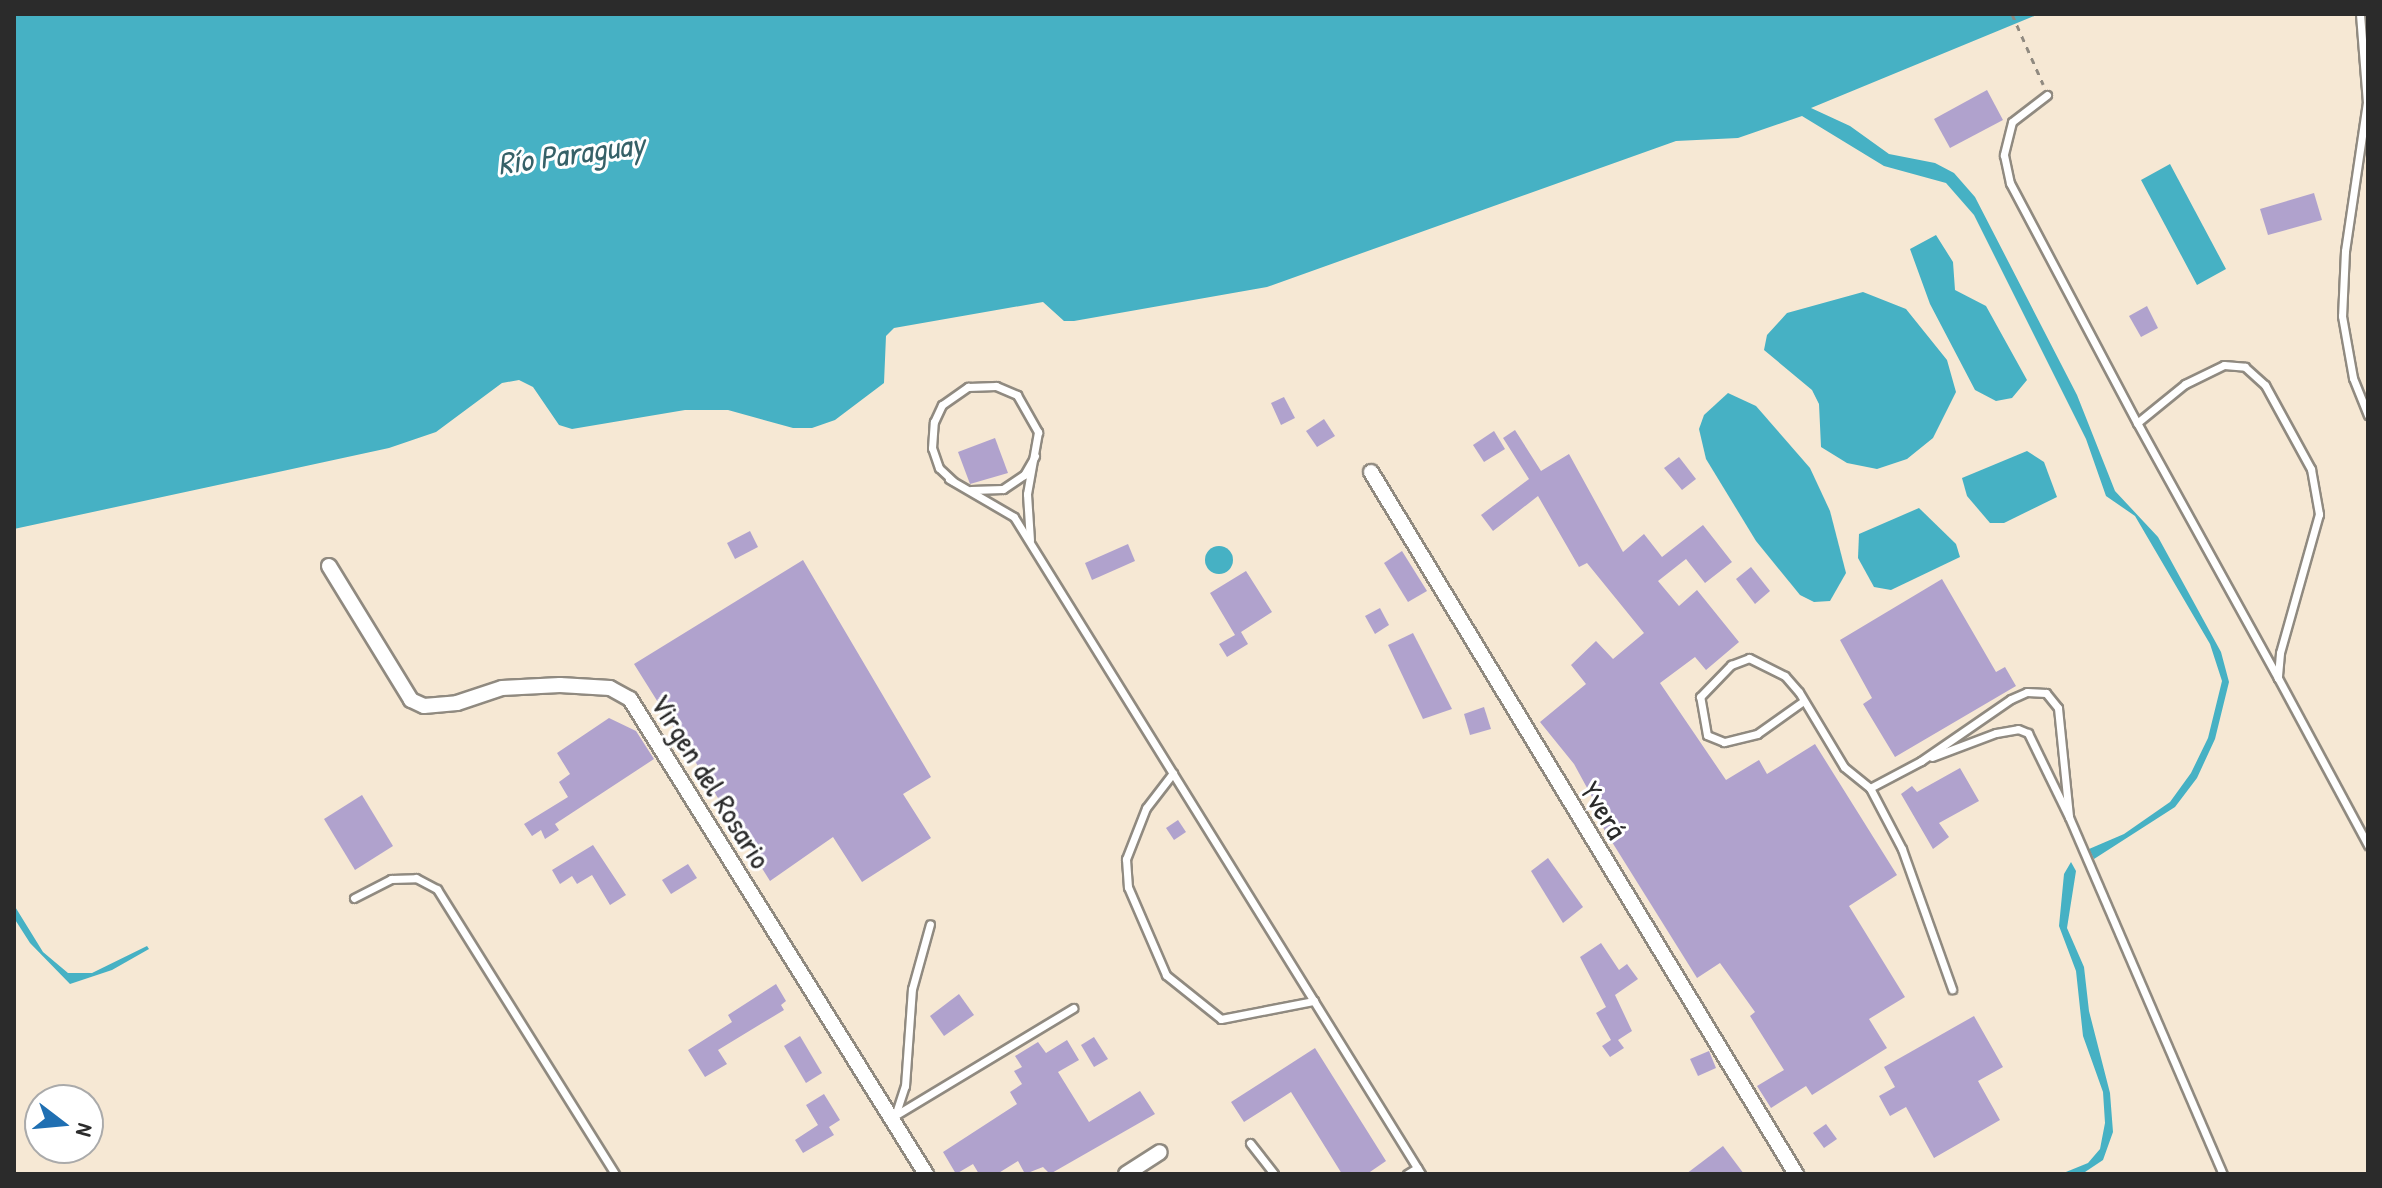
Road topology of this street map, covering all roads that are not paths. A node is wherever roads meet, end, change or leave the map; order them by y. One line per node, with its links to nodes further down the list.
1 (2360, 14): 3 (lane)
2 (2047, 95): 6 (lane)
3 (2357, 167): 4 (lane); 5 (lane)
4 (2368, 167)
5 (2368, 415)
6 (2137, 423): 12 (lane); 12 (lane)
7 (1035, 456): 9 (lane); 9 (lane); 10 (lane)
8 (1371, 472): 33 (street, Yverá)
9 (949, 479): 10 (lane)
10 (1030, 542): 15 (lane)
11 (329, 566): 24 (street, Virgen del Rosario)
12 (2278, 678): 18 (lane)
13 (1802, 702): 13 (lane); 16 (lane)
14 (1921, 761): 16 (lane); 17 (lane); 17 (lane)
15 (1173, 773): 22 (lane); 22 (lane)
16 (1870, 788): 21 (lane)
17 (2069, 817): 34 (lane)
18 (2368, 845)
19 (354, 898): 28 (lane)
20 (930, 924): 24 (lane)
21 (1952, 989)
22 (1314, 1001): 27 (lane)
23 (1073, 1008): 24 (lane)
24 (893, 1117): 29 (street, Virgen del Rosario)
25 (1250, 1143): 31 (lane)
26 (1160, 1152): 30 (street)
27 (1419, 1171): 32 (lane)
28 (615, 1174)
29 (926, 1174)
30 (1126, 1174)
31 (1274, 1174)
32 (1407, 1174)
33 (1796, 1174)
34 (2223, 1174)

